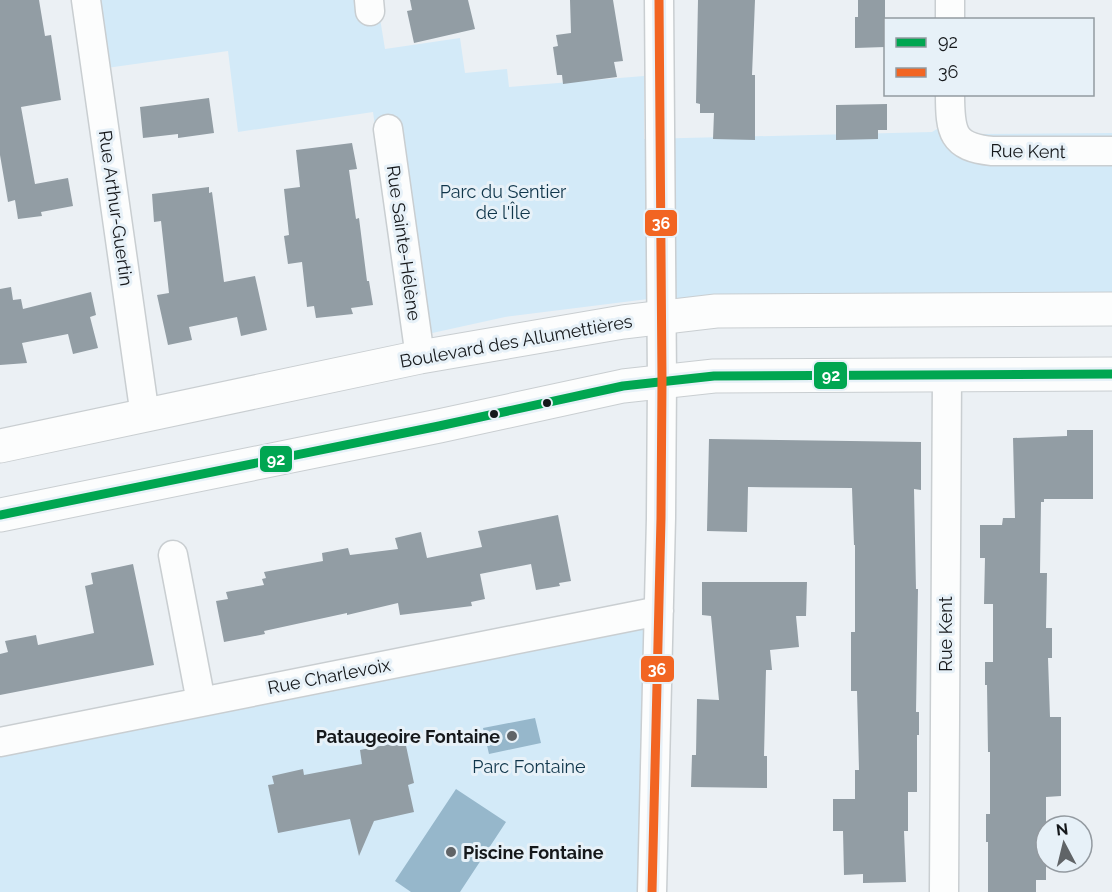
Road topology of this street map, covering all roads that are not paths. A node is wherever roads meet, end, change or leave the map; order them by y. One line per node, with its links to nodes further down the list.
1 (86, 0): 14 (street, Rue Arthur-Guertin)
2 (659, 0): 9 (street)
3 (950, 0): 4 (street)
4 (950, 18)
5 (950, 96): 7 (street, Rue Kent)
6 (388, 129): 10 (street, Rue Sainte-Hélène)
7 (1112, 151)
8 (1112, 309): 9 (main road, Boulevard des Allumettières)
9 (661, 317): 10 (main road, Boulevard des Allumettières); 13 (street)
10 (420, 357): 14 (main road, Boulevard des Allumettières)
11 (1112, 374): 12 (main road)
12 (947, 376): 13 (main road); 22 (street, Rue Kent)
13 (662, 380): 16 (main road); 18 (street)
14 (145, 416): 15 (main road, Boulevard des Allumettières)
15 (0, 446)
16 (0, 515)
17 (173, 555): 19 (street)
18 (658, 611): 19 (street, Rue Charlevoix); 21 (street)
19 (201, 702): 20 (street, Rue Charlevoix)
20 (0, 742)
21 (652, 892)
22 (944, 892)

